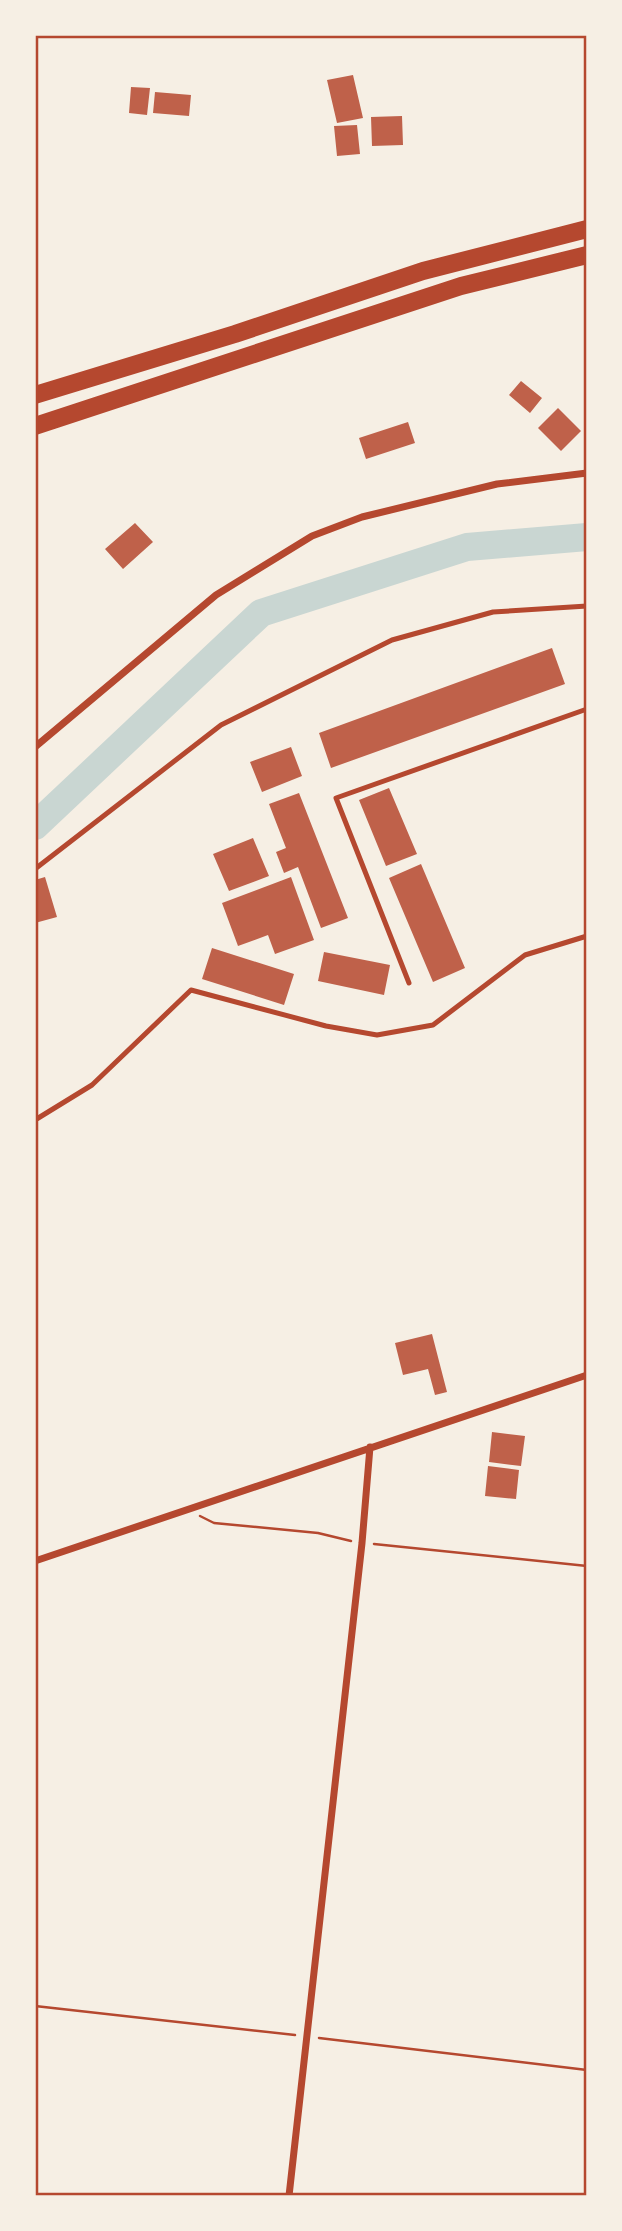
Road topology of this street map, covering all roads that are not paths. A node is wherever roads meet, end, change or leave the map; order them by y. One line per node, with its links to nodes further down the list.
1 (587, 229): 3 (highway)
2 (587, 255): 4 (highway)
3 (35, 395)
4 (35, 426)
5 (587, 473): 8 (street)
6 (587, 606): 9 (lane)
7 (587, 709): 11 (lane)
8 (35, 747)
9 (35, 869)
10 (587, 936): 12 (lane)
11 (409, 984)
12 (35, 1120)
13 (587, 1375): 14 (street)
14 (370, 1447): 16 (street); 17 (street)
15 (35, 1552): 16 (street)
16 (38, 1560)
17 (289, 2196)

